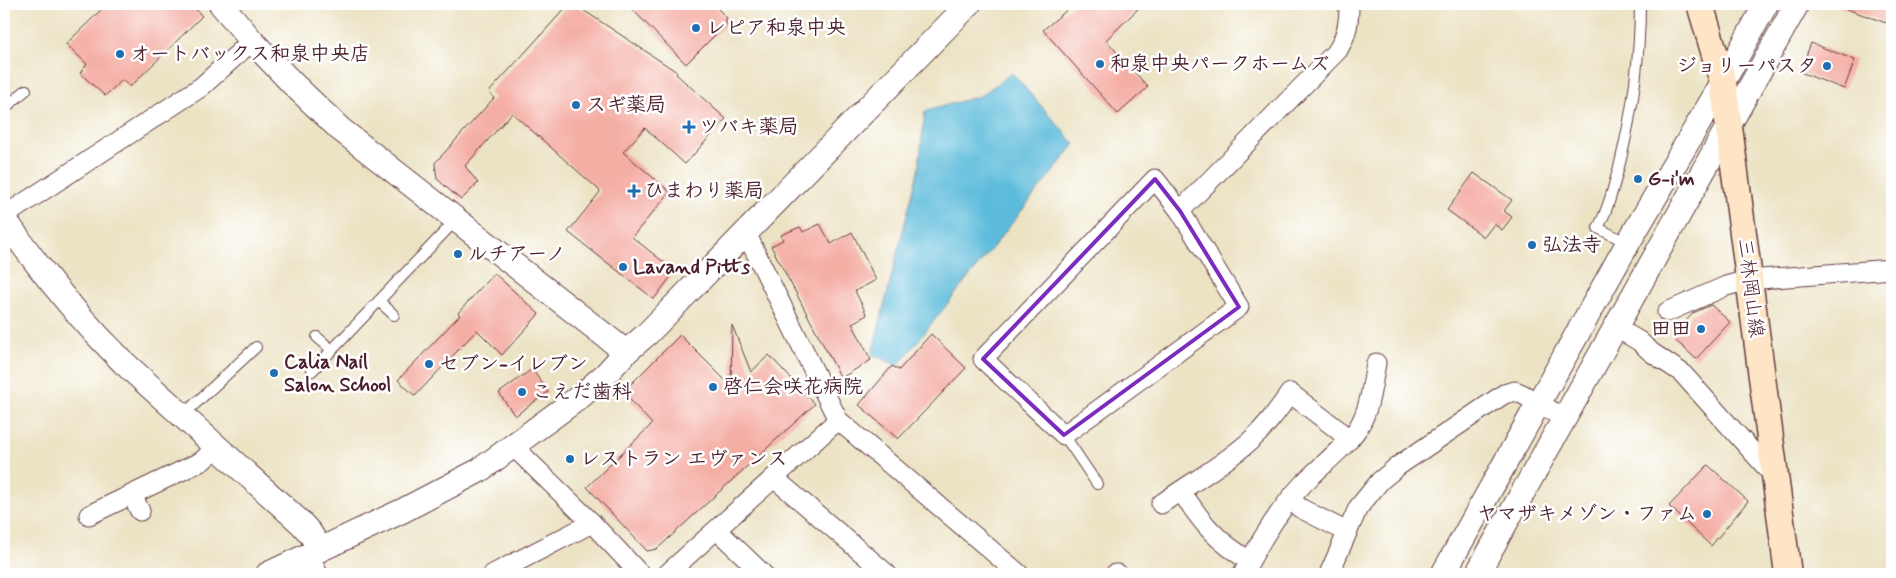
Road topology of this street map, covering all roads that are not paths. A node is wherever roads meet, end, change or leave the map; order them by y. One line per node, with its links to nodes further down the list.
1 (221, 4): 8 (street)
2 (969, 4): 16 (street)
3 (1349, 4): 13 (street)
4 (1640, 4): 17 (lane)
5 (1700, 4): 9 (main road, 三林岡山線)
6 (1766, 4): 9 (street)
7 (1798, 4): 12 (street)
8 (252, 41): 14 (street); 15 (street)
9 (1723, 82): 12 (main road, 三林岡山線); 17 (street)
10 (26, 90): 11 (lane)
11 (4, 110)
12 (1729, 124): 19 (main road, 三林岡山線); 23 (street)
13 (1180, 211): 34 (street); 34 (street)
14 (4, 217): 31 (street)
15 (456, 220): 20 (lane); 27 (street)
16 (746, 233): 27 (street); 33 (street)
17 (1628, 243): 30 (street)
18 (1892, 268): 19 (street)
19 (1748, 280): 21 (street); 38 (main road, 三林岡山線)
20 (378, 301): 22 (lane); 26 (lane)
21 (1666, 312)
22 (394, 315)
23 (1615, 327): 32 (street); 38 (street)
24 (317, 337): 26 (lane)
25 (256, 347): 31 (lane)
26 (332, 350): 29 (lane)
27 (626, 352): 36 (street)
28 (1376, 363): 35 (street)
29 (312, 371)
30 (1540, 403): 32 (street); 47 (street); 58 (street)
31 (182, 416): 37 (street)
32 (1566, 419): 59 (street)
33 (838, 420): 39 (street); 56 (street)
34 (1064, 435): 40 (lane)
35 (1349, 440): 41 (street); 42 (street)
36 (514, 446): 45 (street); 48 (street)
37 (217, 447): 44 (street); 48 (street)
38 (1775, 477): 60 (main road, 三林岡山線)
39 (774, 478): 46 (street); 55 (street)
40 (1097, 484)
41 (1181, 490): 43 (street); 49 (street)
42 (1291, 500): 47 (street); 49 (street)
43 (1162, 504)
44 (89, 516)
45 (592, 523): 51 (street); 52 (street)
46 (717, 530): 53 (street); 54 (street)
47 (1347, 532): 57 (street)
48 (316, 560): 50 (street)
49 (1246, 568)
50 (268, 574)
51 (493, 574)
52 (640, 574)
53 (667, 574)
54 (763, 574)
55 (887, 574)
56 (1019, 574)
57 (1329, 574)
58 (1442, 574)
59 (1477, 574)
60 (1788, 574)

